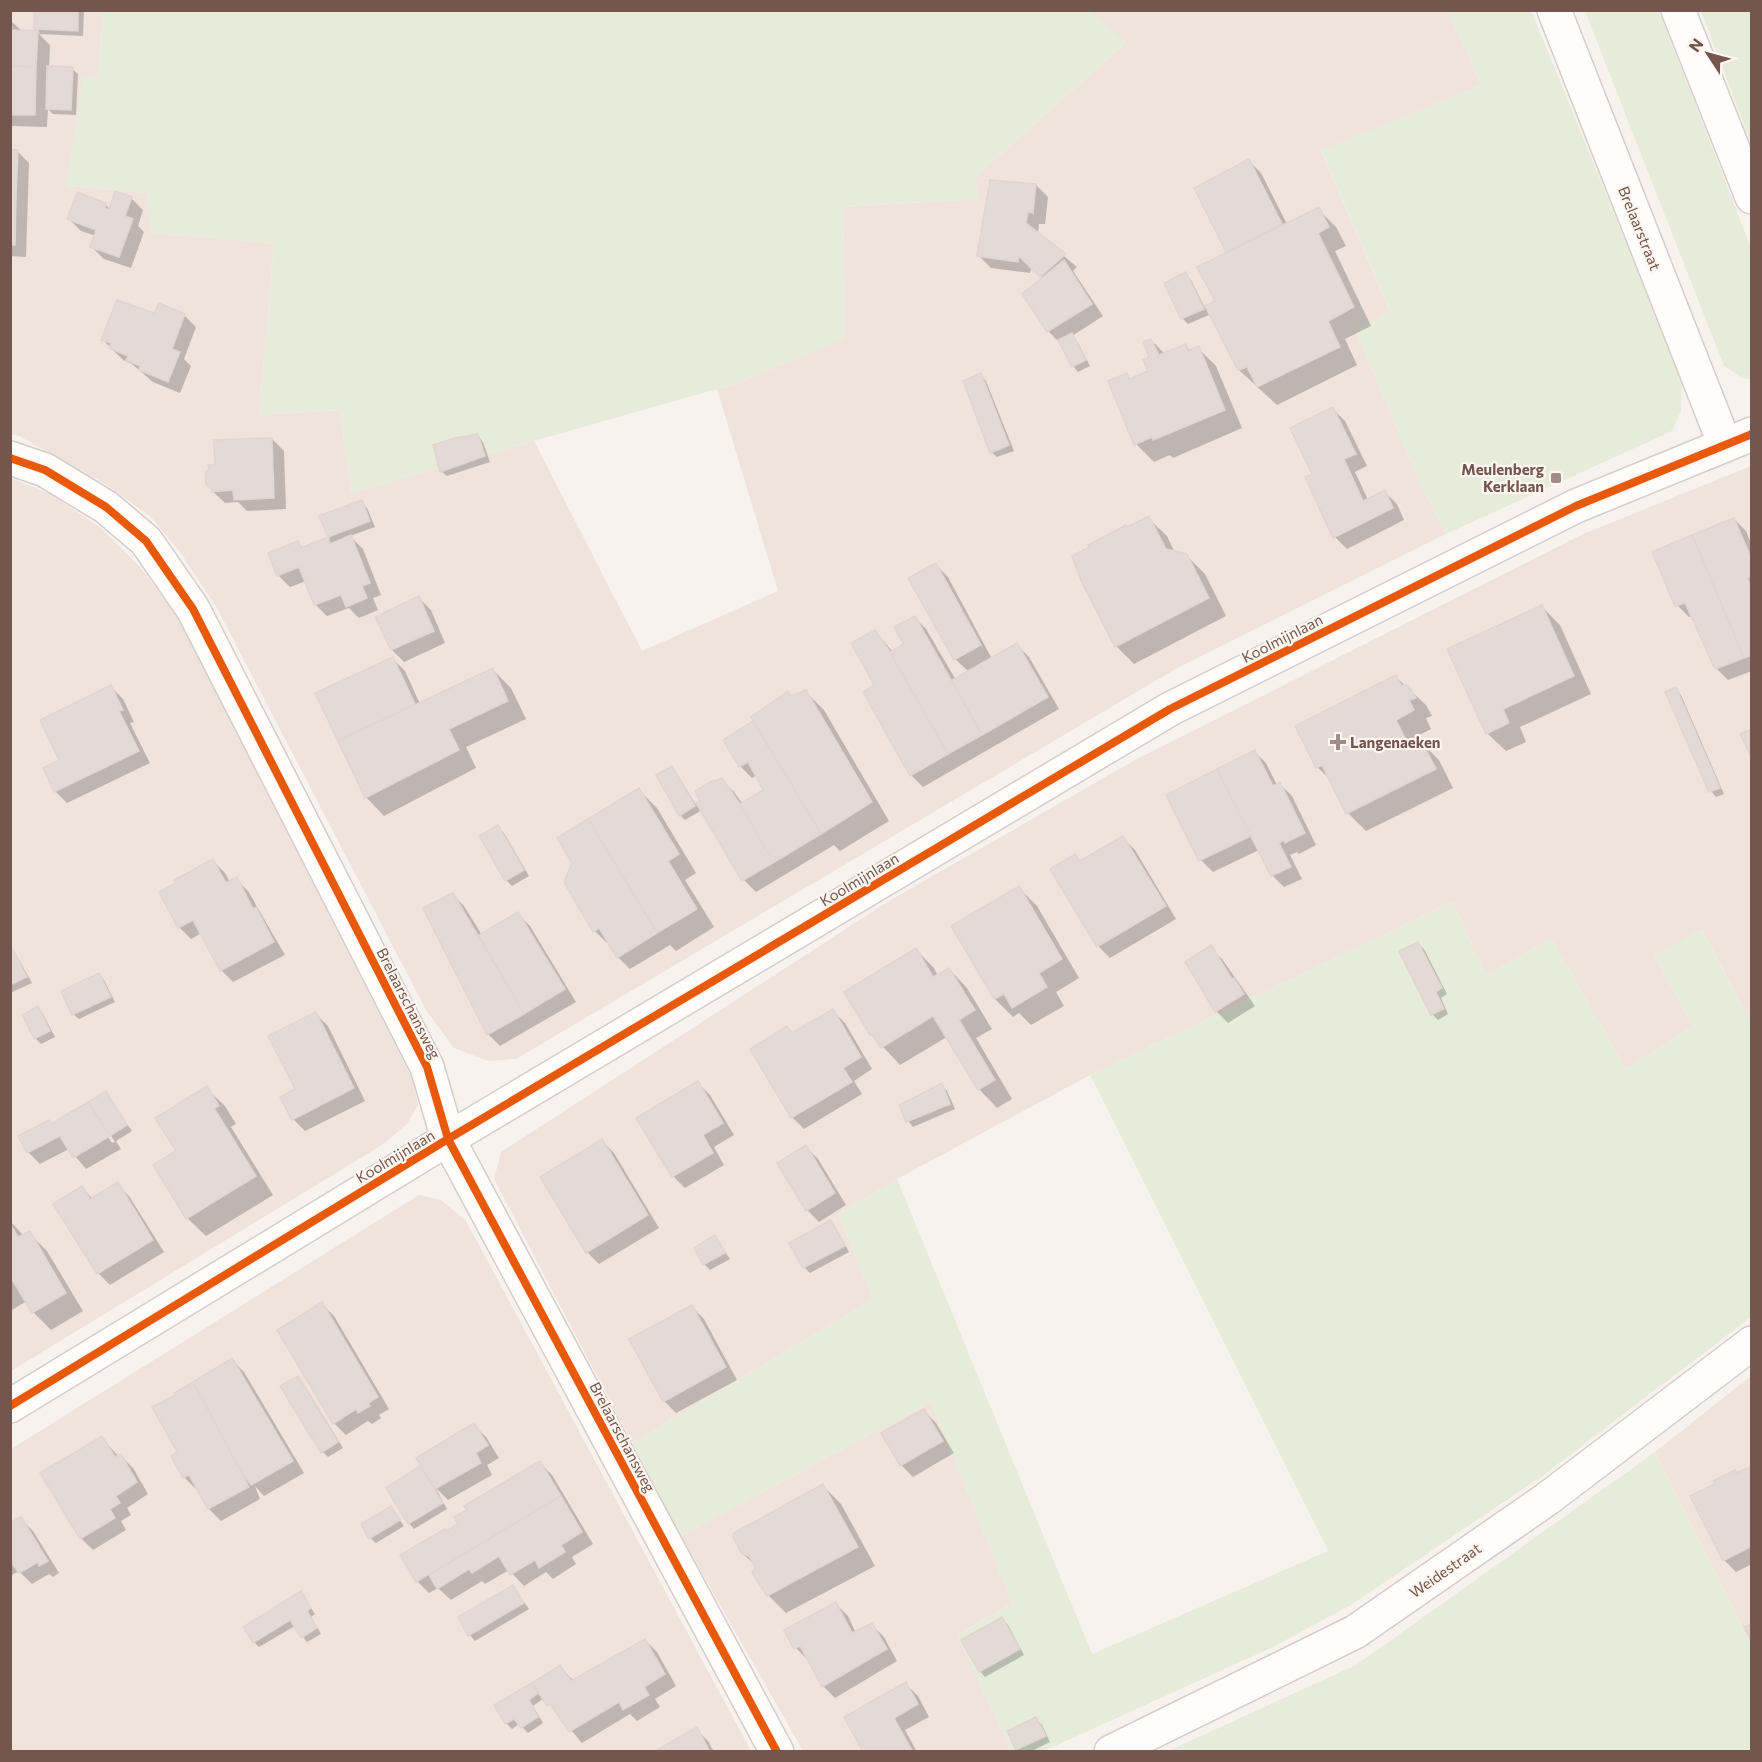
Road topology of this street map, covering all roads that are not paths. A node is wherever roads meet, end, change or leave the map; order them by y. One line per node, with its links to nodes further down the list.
1 (1554, 10): 4 (street, Brelaarstraat)
2 (1678, 10): 3 (street)
3 (1752, 197)
4 (1738, 439): 6 (street, Koolmijnlaan)
5 (10, 458): 6 (street, Brelaarschansweg)
6 (447, 1139): 8 (street, Koolmijnlaan); 9 (street, Brelaarschansweg)
7 (1752, 1343): 10 (street, Weidestraat)
8 (10, 1406)
9 (777, 1752)
10 (1111, 1752)

